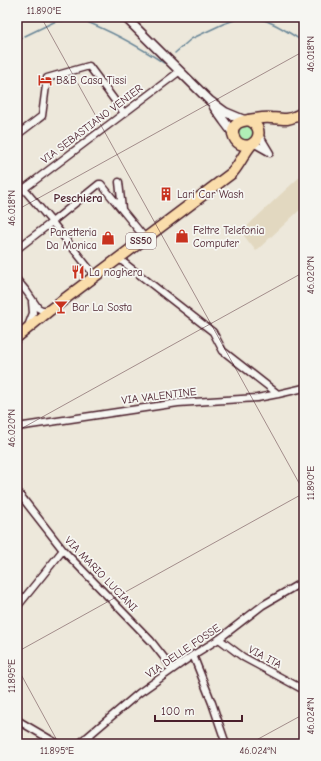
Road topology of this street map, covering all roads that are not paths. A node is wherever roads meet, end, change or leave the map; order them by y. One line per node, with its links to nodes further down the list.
1 (125, 17): 2 (street)
2 (180, 71): 3 (street); 5 (street, VIA SEBASTIANO VENIER)
3 (210, 101): 7 (street); 10 (street)
4 (304, 112): 6 (main road)
5 (124, 113): 9 (street); 15 (street, VIA SEBASTIANO VENIER)
6 (281, 119): 7 (main road); 8 (main road)
7 (246, 120): 8 (main road); 10 (main road)
8 (258, 132): 11 (main road, SS50); 11 (street)
9 (17, 135)
10 (234, 136): 11 (main road); 12 (main road)
11 (252, 144): 12 (main road, SS50)
12 (232, 173): 19 (main road, SS50)
13 (17, 182): 15 (street)
14 (119, 182): 17 (street)
15 (23, 189): 16 (street, VIA SEBASTIANO VENIER); 18 (street)
16 (17, 194)
17 (122, 209): 18 (street); 19 (street)
18 (52, 222): 20 (street); 22 (street)
19 (145, 238): 21 (main road, SS50)
20 (17, 249)
21 (118, 258): 22 (main road, SS50); 30 (street)
22 (95, 276): 26 (main road, SS50)
23 (17, 280): 24 (street)
24 (31, 298): 25 (street); 27 (street)
25 (36, 306): 26 (street); 27 (street)
26 (50, 310): 27 (main road, SS50)
27 (29, 327): 28 (main road, SS50)
28 (17, 337)
29 (304, 388): 30 (street, VIA VALENTINE)
30 (278, 394): 31 (street, VIA VALENTINE)
31 (17, 427)
32 (17, 491): 33 (street, VIA MARIO LUCIANI)
33 (63, 550): 35 (street); 38 (street, VIA MARIO LUCIANI)
34 (304, 581): 36 (street, VIA DELLE FOSSE)
35 (17, 607)
36 (219, 639): 37 (street, VIA DELLE FOSSE); 39 (street, VIA ITA)
37 (193, 655): 38 (street, VIA DELLE FOSSE); 45 (street)
38 (173, 669): 41 (street, VIA DELLE FOSSE)
39 (304, 690)
40 (17, 720): 42 (street)
41 (85, 738): 43 (street, VIA DELLE FOSSE); 44 (street)
42 (58, 744)
43 (79, 744)
44 (95, 744)
45 (226, 744)

